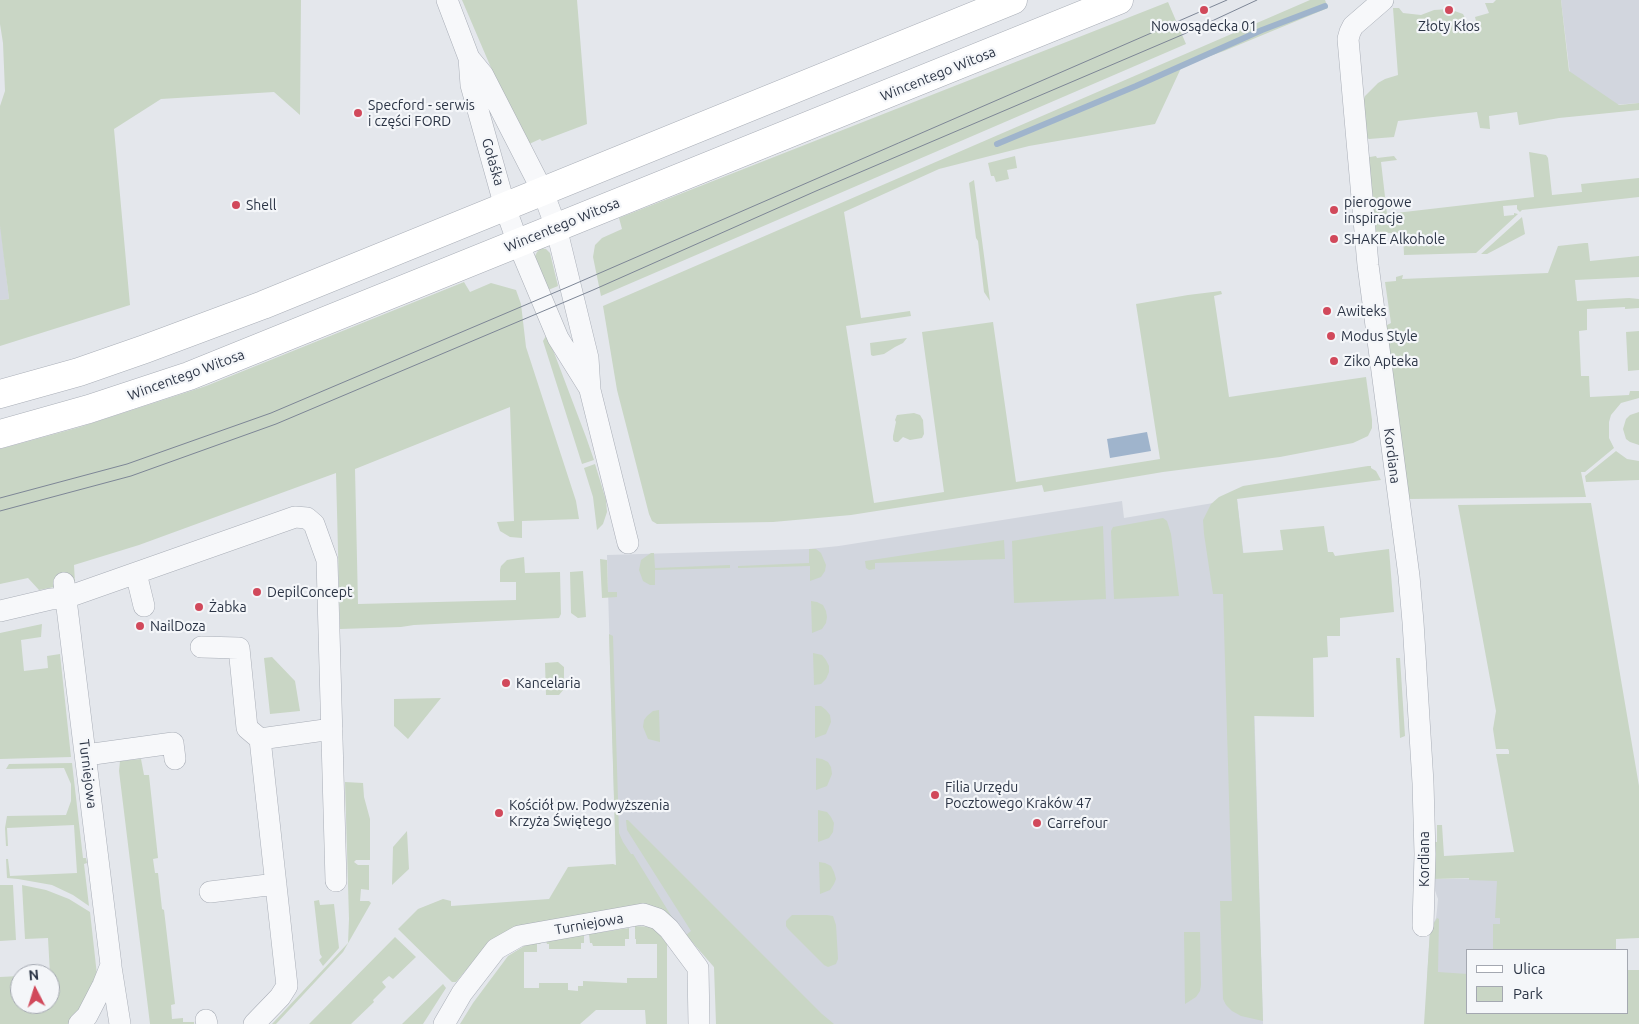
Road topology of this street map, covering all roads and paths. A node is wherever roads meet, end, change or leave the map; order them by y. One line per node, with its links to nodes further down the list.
1 (447, 0): 5 (street, Gołaśka)
2 (1013, 0): 6 (main road)
3 (1119, 0): 8 (main road, Wincentego Witosa)
4 (1383, 0): 26 (street, Kordiana)
5 (469, 58): 6 (street, Gołaśka); 7 (street, Gołaśka)
6 (543, 192): 7 (main road); 8 (street, Gołaśka)
7 (505, 207): 9 (street, Gołaśka); 11 (main road)
8 (556, 227): 9 (main road, Wincentego Witosa); 10 (street, Gołaśka)
9 (518, 243): 10 (street, Gołaśka); 12 (main road, Wincentego Witosa)
10 (590, 390): 13 (street)
11 (0, 394)
12 (0, 434)
13 (628, 543)
14 (136, 573): 15 (street); 16 (street); 19 (street)
15 (64, 590): 17 (street); 22 (street, Turniejowa)
16 (144, 606)
17 (0, 611)
18 (201, 647): 20 (street)
19 (332, 729): 20 (street); 23 (street)
20 (260, 739): 24 (street)
21 (166, 745): 22 (street)
22 (86, 754): 27 (street, Turniejowa)
23 (336, 881)
24 (276, 884): 25 (street); 30 (street)
25 (210, 892)
26 (1423, 926)
27 (111, 965): 28 (street, Turniejowa); 29 (street, Turniejowa)
28 (79, 1024)
29 (120, 1024)
30 (254, 1024)
31 (444, 1024): 32 (street, Turniejowa)
32 (699, 1024)

